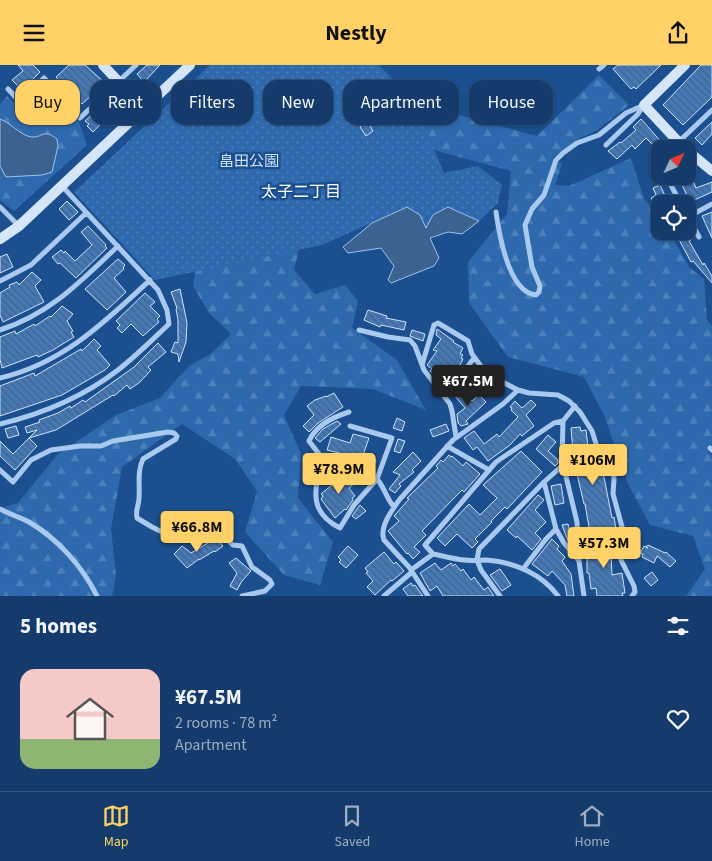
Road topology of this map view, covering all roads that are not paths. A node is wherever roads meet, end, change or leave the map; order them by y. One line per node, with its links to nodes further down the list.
1 (103, 65): 5 (street)
2 (136, 65): 6 (street)
3 (190, 65): 8 (street)
4 (685, 65): 9 (street)
5 (117, 80)
6 (119, 80)
7 (8, 89): 10 (street)
8 (161, 93)
9 (644, 105): 13 (street); 15 (street); 21 (street)
10 (90, 108)
11 (712, 110): 14 (street)
12 (127, 125): 18 (street)
13 (675, 140)
14 (687, 140)
15 (606, 145)
16 (696, 159): 17 (street)
17 (712, 171)
18 (61, 186): 23 (street); 24 (street)
19 (712, 204): 22 (street)
20 (0, 207): 24 (street)
21 (496, 212)
22 (696, 212)
23 (86, 213): 28 (street); 30 (street)
24 (19, 226): 27 (street)
25 (696, 231): 26 (street)
26 (699, 237)
27 (1, 238)
28 (118, 246): 29 (street); 31 (street)
29 (150, 280): 35 (street); 41 (street)
30 (0, 281)
31 (0, 330)
32 (359, 330): 34 (street)
33 (474, 358): 34 (street); 36 (street); 37 (street)
34 (422, 365): 37 (street)
35 (0, 378)
36 (518, 390): 38 (street); 43 (street)
37 (445, 396): 43 (street)
38 (575, 406): 40 (street); 53 (street)
39 (349, 411): 48 (street)
40 (563, 421): 45 (street); 47 (street)
41 (0, 424)
42 (350, 426): 48 (street)
43 (456, 437): 44 (street)
44 (447, 446): 47 (street); 50 (street)
45 (563, 465): 49 (street); 54 (street)
46 (0, 470): 61 (street)
47 (489, 470): 55 (street)
48 (377, 479): 50 (street)
49 (544, 482): 52 (street); 56 (street)
50 (394, 507): 59 (street)
51 (0, 509): 60 (street)
52 (556, 529): 57 (street); 58 (street)
53 (624, 534): 54 (street); 67 (street)
54 (578, 539): 57 (street)
55 (433, 553): 56 (street); 59 (street)
56 (477, 560): 58 (street); 64 (street)
57 (579, 561): 66 (street)
58 (524, 569): 65 (street)
59 (412, 571): 62 (street); 63 (street)
60 (97, 596)
61 (242, 596)
62 (384, 596)
63 (428, 596)
64 (500, 596)
65 (558, 596)
66 (584, 596)
67 (632, 596)

